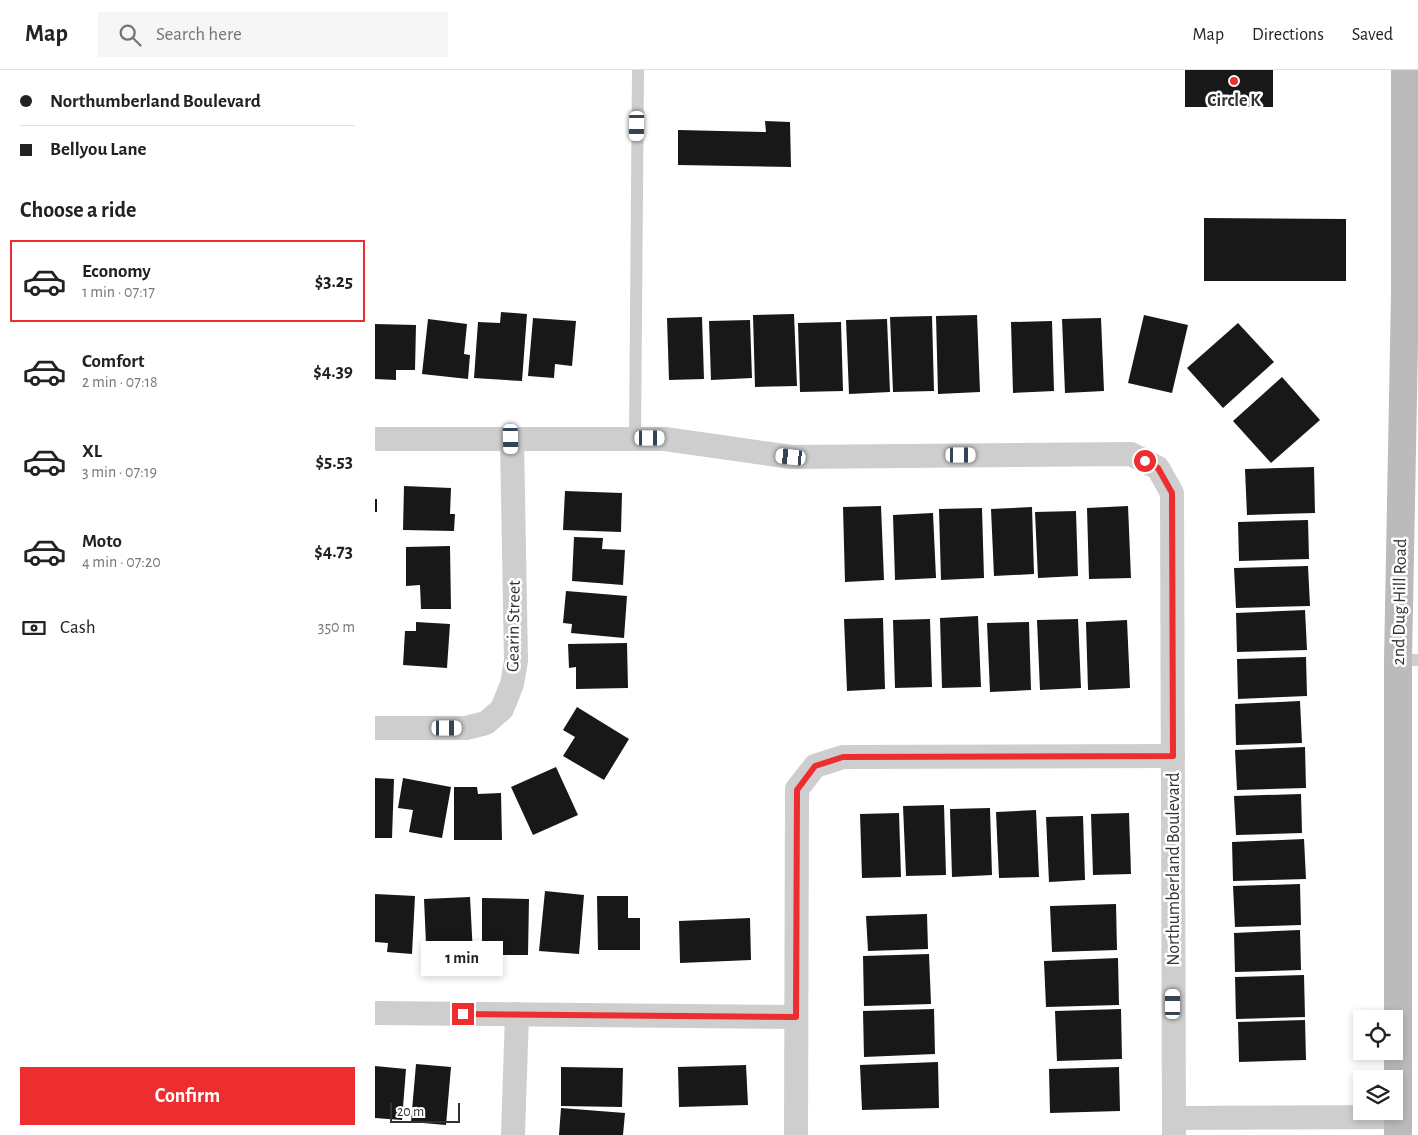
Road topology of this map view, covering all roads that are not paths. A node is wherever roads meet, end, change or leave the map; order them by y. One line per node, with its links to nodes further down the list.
1 (638, 70): 3 (lane)
2 (1405, 70): 6 (street, 2nd Dug Hill Road)
3 (635, 438): 5 (street, Northumberland Boulevard); 8 (street, Northumberland Boulevard)
4 (375, 439): 5 (street, Northumberland Boulevard)
5 (511, 439): 7 (street, Gearin Street)
6 (1408, 660): 12 (street, 2nd Dug Hill Road)
7 (375, 728)
8 (1173, 756): 11 (street); 13 (street, Northumberland Boulevard)
9 (375, 1013): 10 (street)
10 (517, 1014): 11 (street); 14 (street)
11 (796, 1017): 15 (street)
12 (1398, 1126): 13 (street, Northumberland Boulevard)
13 (1174, 1127)
14 (513, 1135)
15 (796, 1135)

